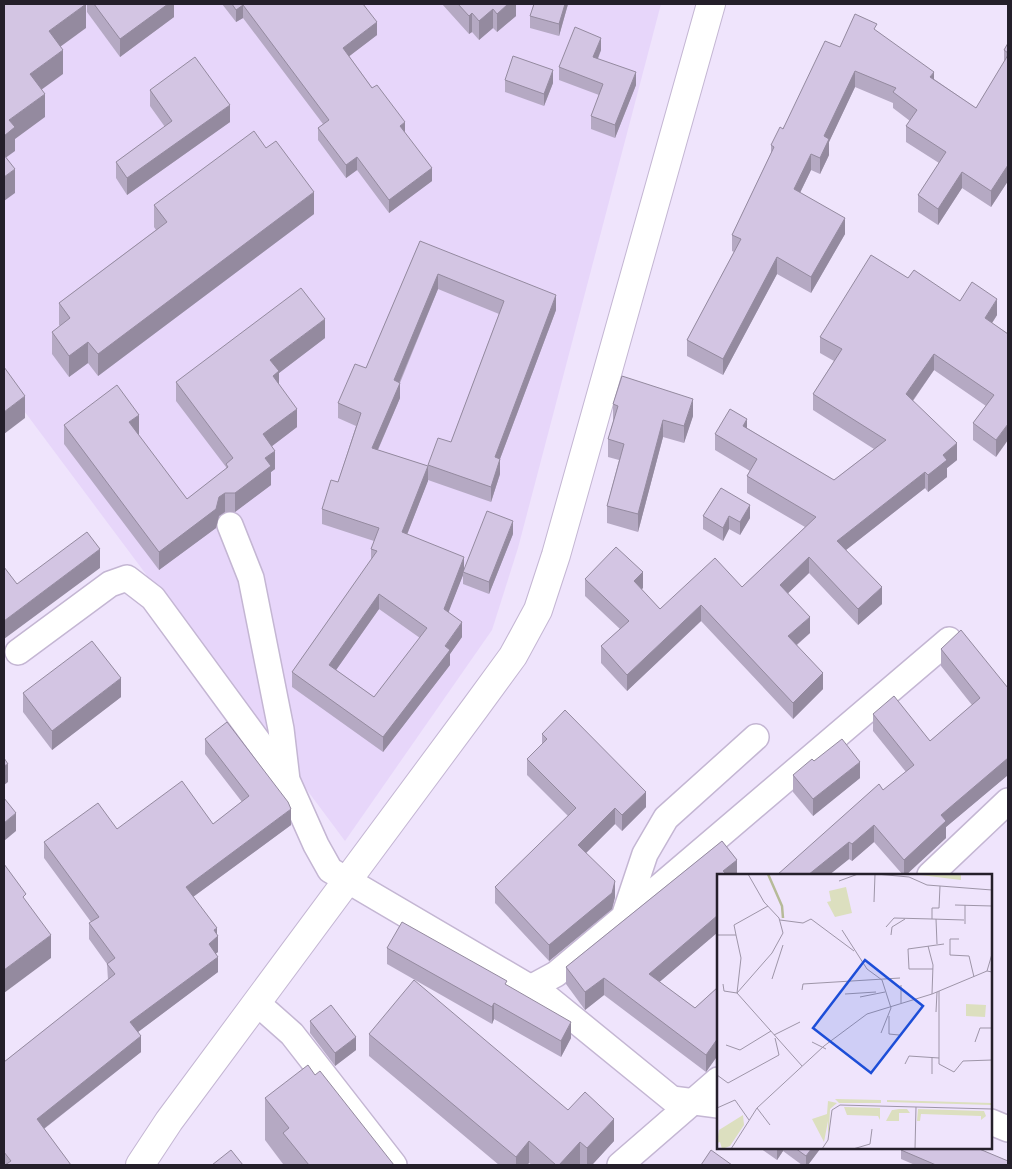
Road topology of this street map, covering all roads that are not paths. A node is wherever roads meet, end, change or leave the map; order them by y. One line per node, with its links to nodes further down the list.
1 (711, 4): 9 (main road)
2 (230, 524): 6 (street)
3 (949, 640): 10 (street)
4 (18, 652): 6 (street)
5 (756, 737): 10 (street)
6 (287, 780): 9 (street)
7 (1008, 801): 8 (street)
8 (931, 874)
9 (348, 881): 11 (street); 12 (main road)
10 (624, 917): 11 (street)
11 (532, 987): 14 (street)
12 (257, 1003): 17 (main road); 18 (street)
13 (717, 1082): 14 (street)
14 (707, 1104): 19 (street)
15 (992, 1122): 16 (street)
16 (1008, 1128)
17 (140, 1165)
18 (394, 1165)
19 (620, 1165)

